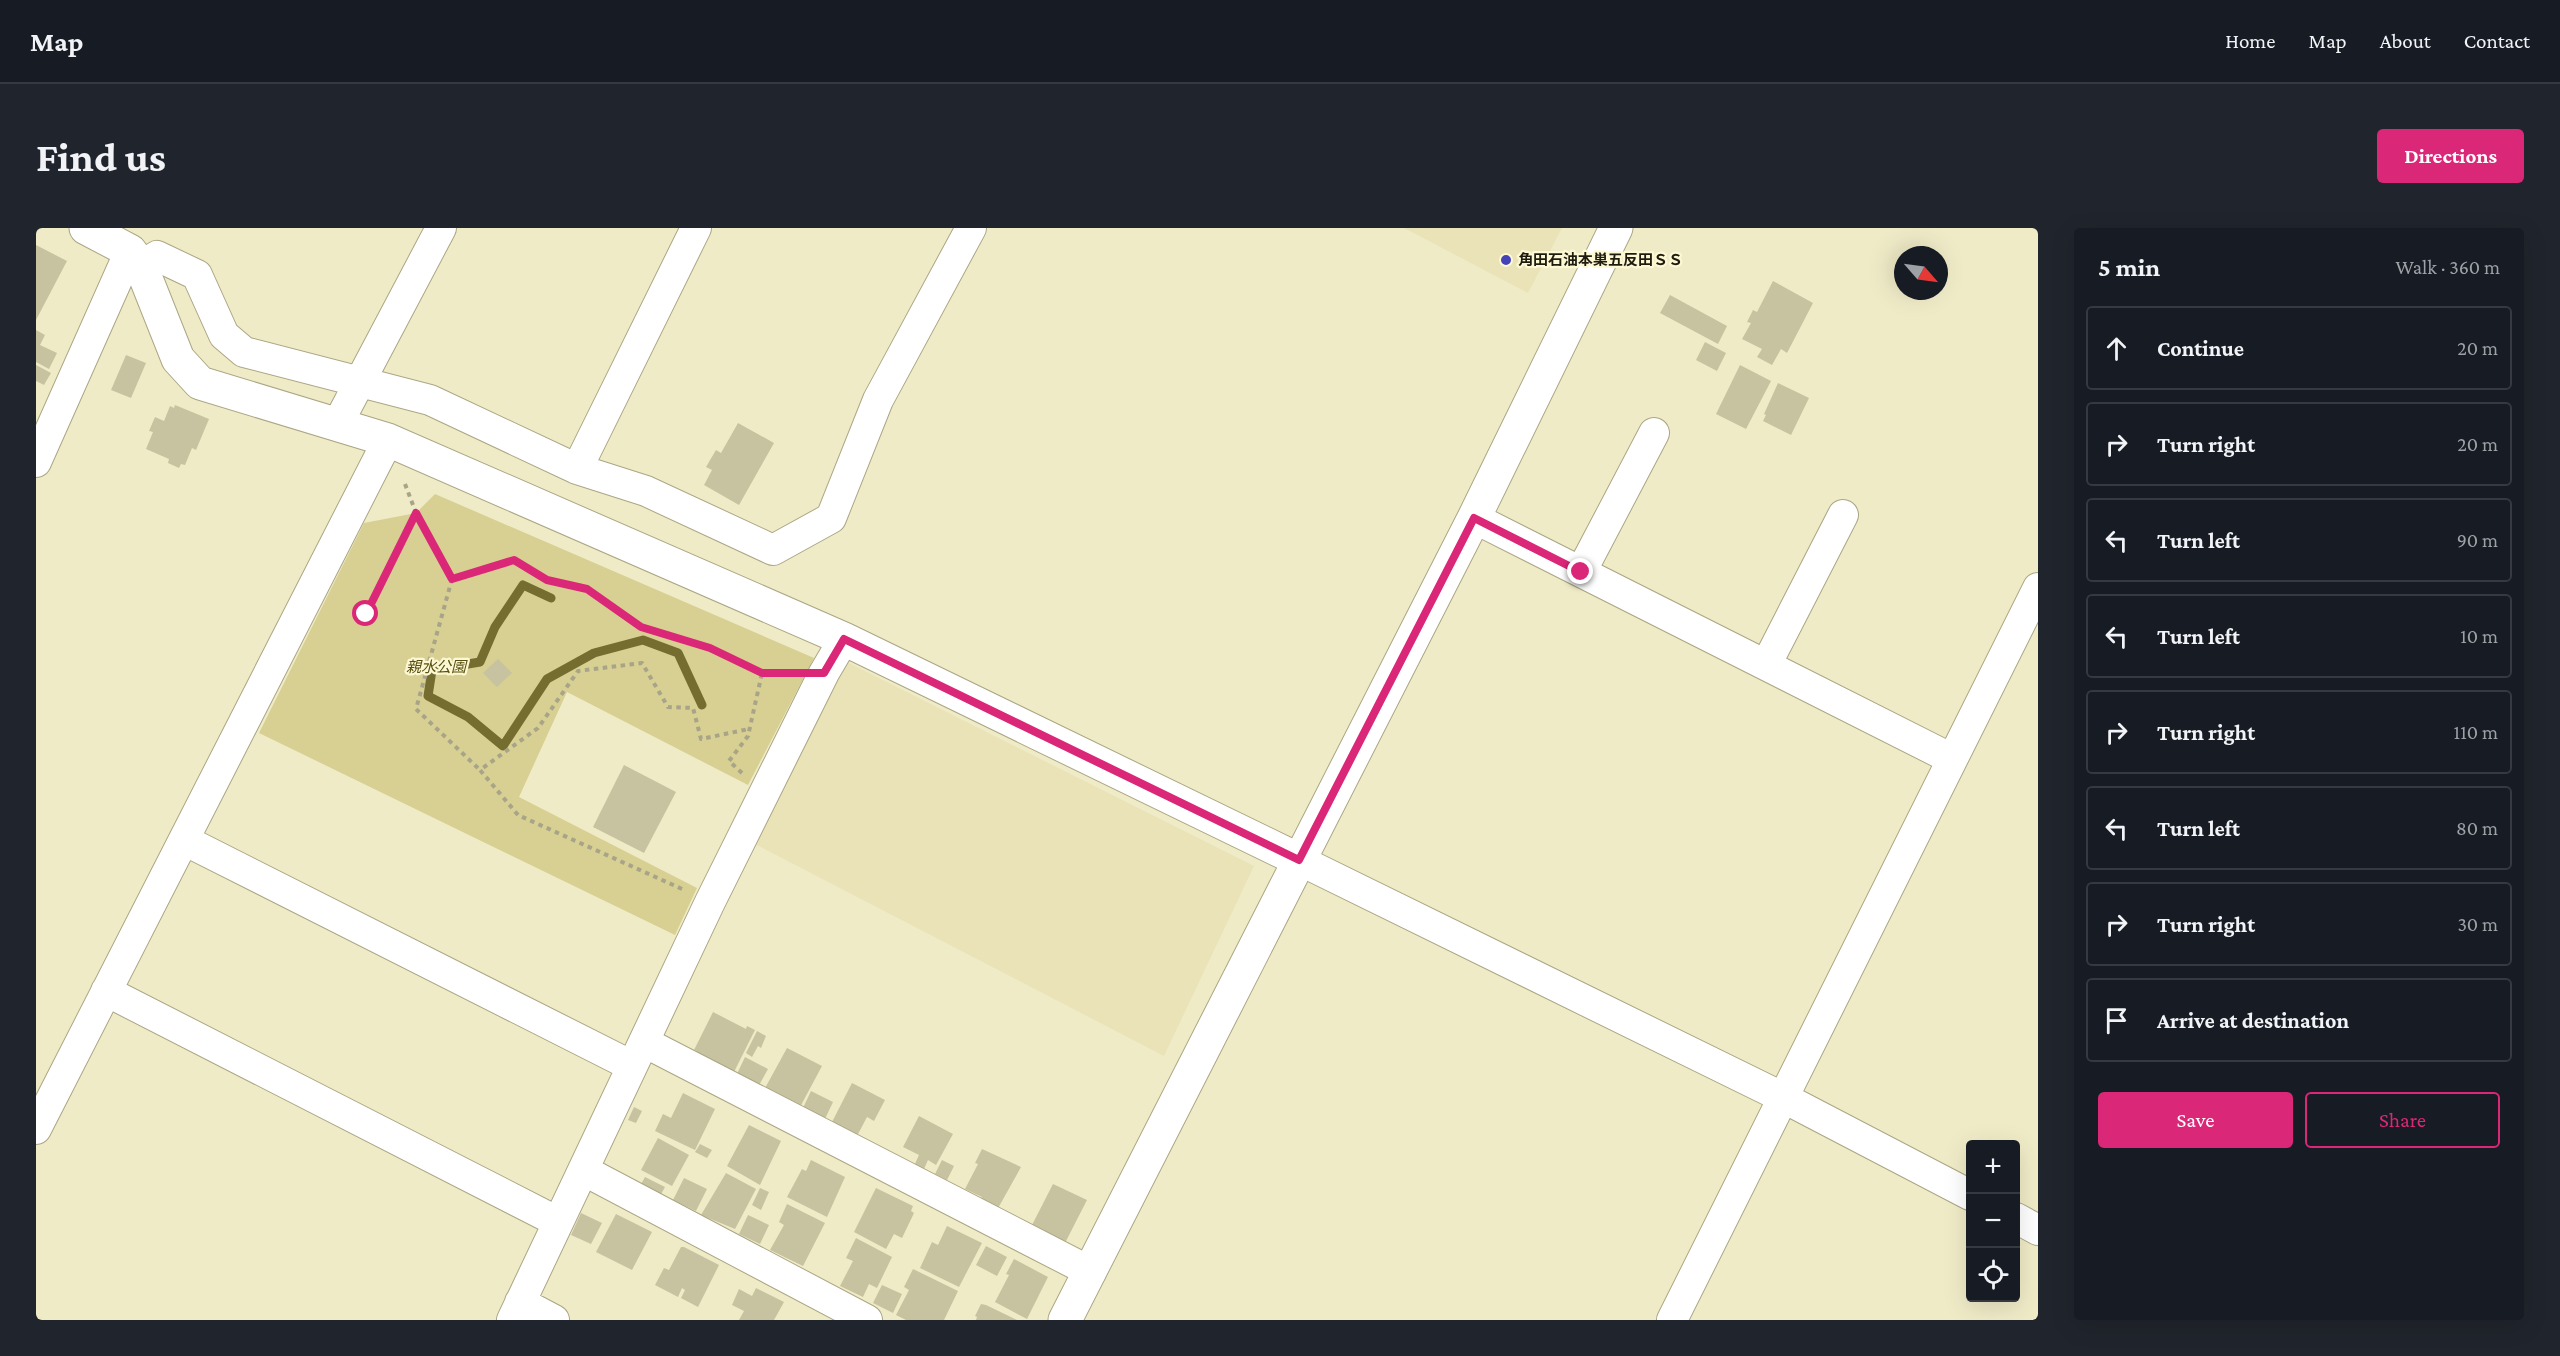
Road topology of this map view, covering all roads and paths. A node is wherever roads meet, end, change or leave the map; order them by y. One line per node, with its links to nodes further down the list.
1 (441, 228): 6 (street)
2 (696, 228): 11 (street)
3 (971, 228): 11 (street)
4 (1616, 228): 14 (street)
5 (117, 242): 6 (street); 7 (street); 10 (street)
6 (361, 382): 7 (street); 11 (street)
7 (337, 425): 9 (street)
8 (1654, 433): 15 (street)
9 (388, 440): 12 (path); 19 (street); 27 (street)
10 (36, 462)
11 (577, 469)
12 (416, 513): 16 (path); 18 (path)
13 (1843, 514): 20 (street)
14 (1474, 518): 15 (street); 28 (street)
15 (1581, 572): 20 (street)
16 (452, 579): 21 (path); 25 (path)
17 (2038, 588): 24 (street)
18 (366, 614)
19 (844, 639): 22 (street); 28 (street)
20 (1766, 665): 24 (street)
21 (762, 673): 22 (path); 23 (path)
22 (824, 673): 26 (street)
23 (749, 729): 25 (path); 26 (path)
24 (1952, 759): 32 (street)
25 (480, 770): 29 (path)
26 (764, 795): 29 (street)
27 (184, 840): 30 (street); 31 (street)
28 (1299, 860): 32 (street); 39 (street)
29 (710, 902): 31 (street)
30 (106, 991): 33 (street); 37 (street)
31 (638, 1054): 34 (street); 39 (street)
32 (1782, 1097): 35 (street); 44 (street)
33 (36, 1129)
34 (583, 1170): 37 (street); 42 (street)
35 (1969, 1194)
36 (2020, 1220): 38 (street)
37 (558, 1222): 40 (street)
38 (2038, 1230)
39 (1091, 1272): 43 (street)
40 (516, 1311): 41 (street)
41 (554, 1320)
42 (867, 1320)
43 (1065, 1320)
44 (1672, 1320)

